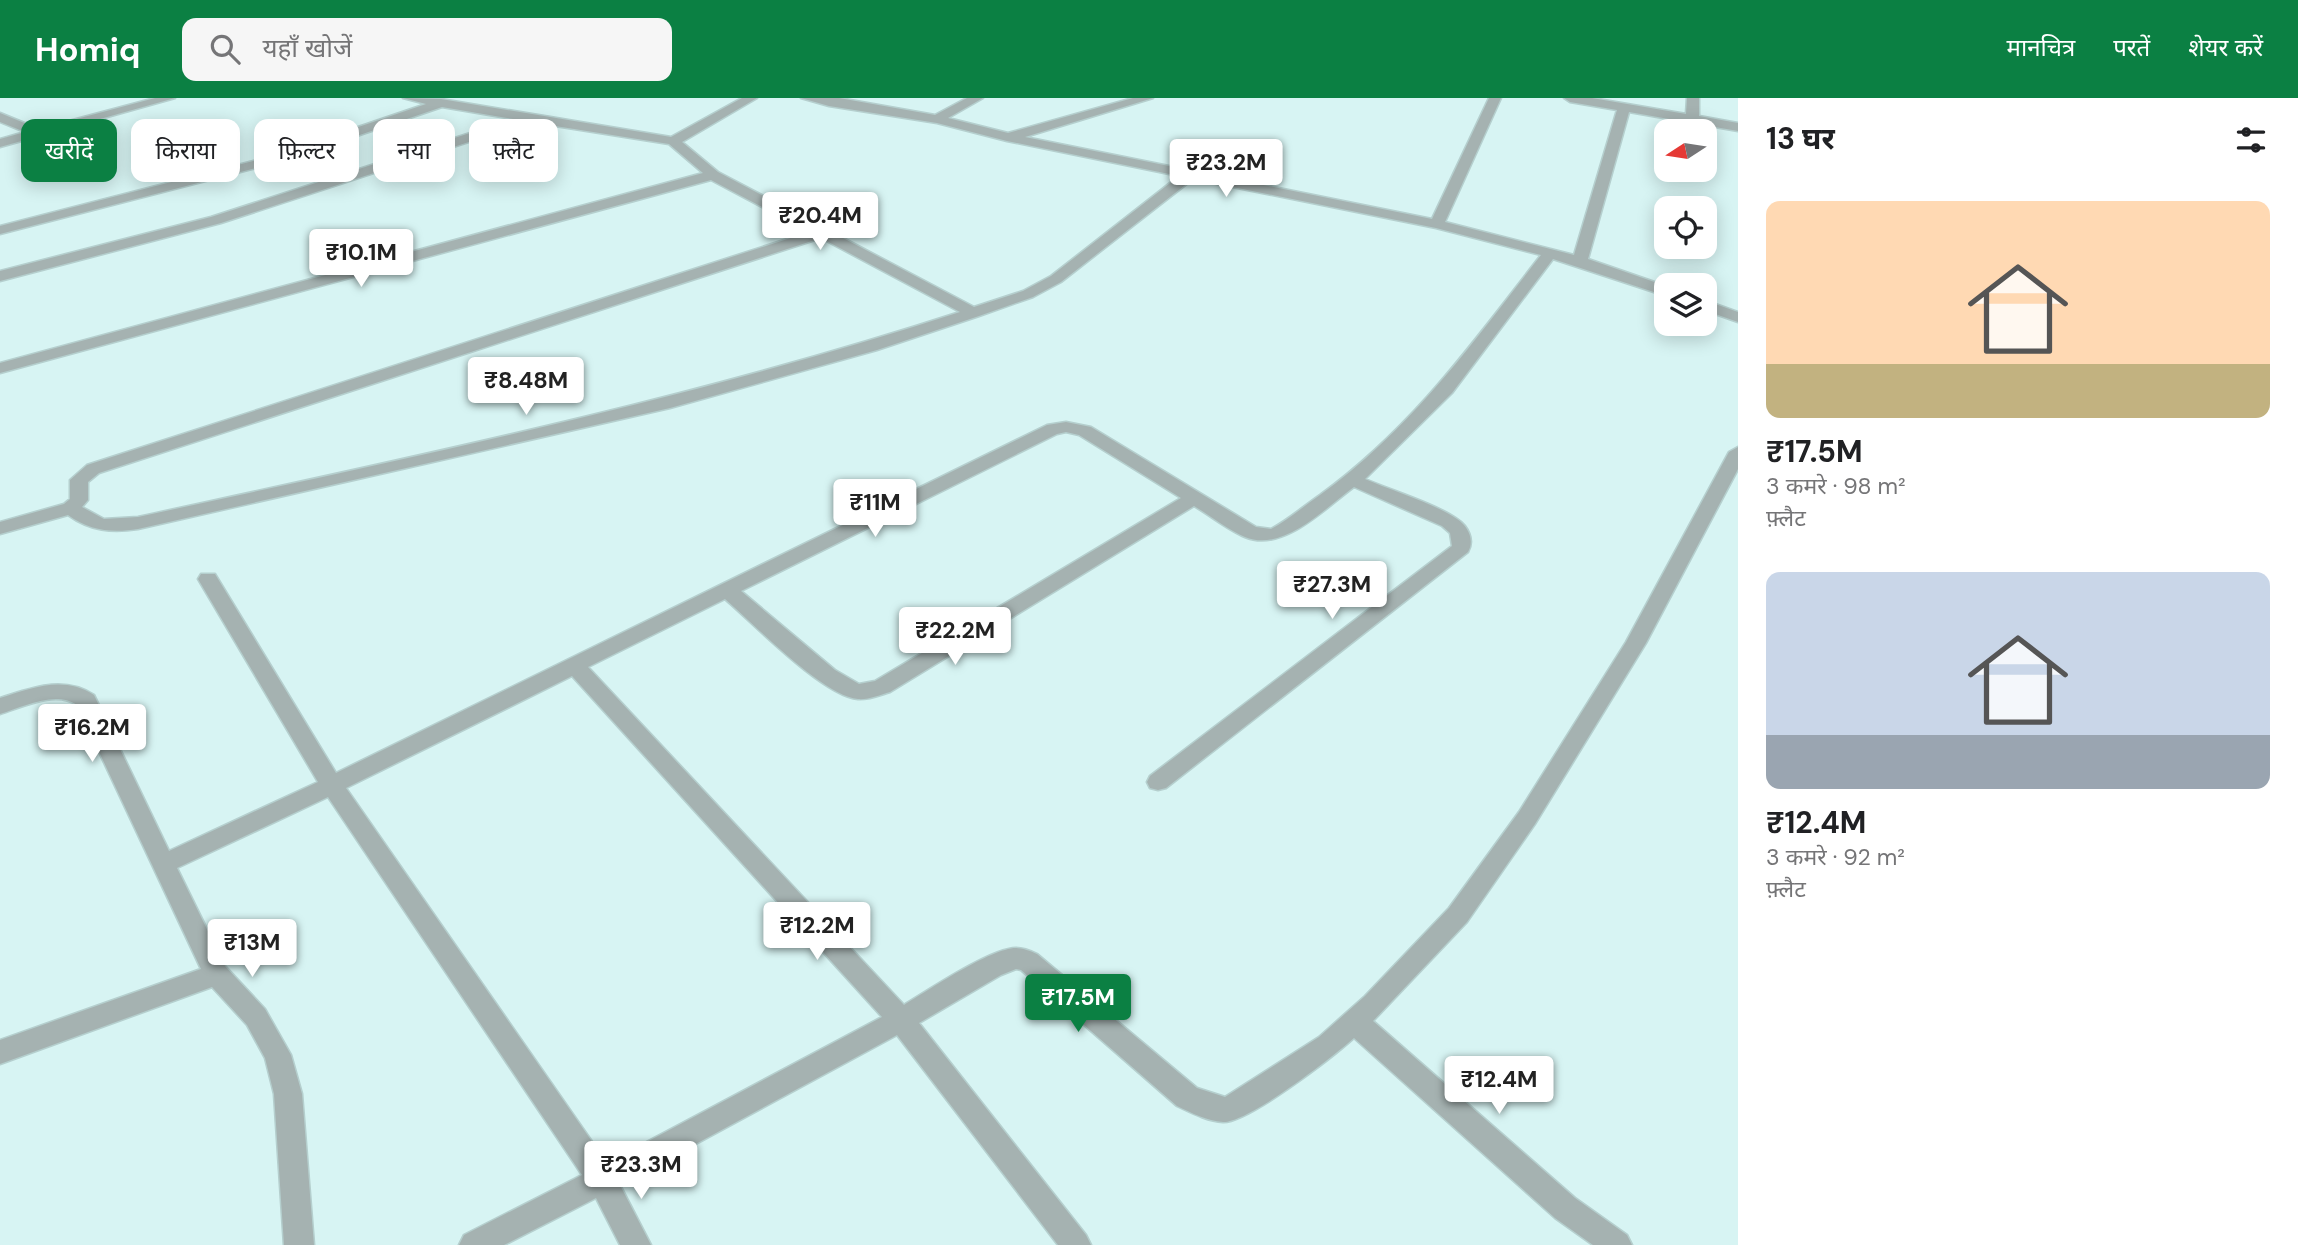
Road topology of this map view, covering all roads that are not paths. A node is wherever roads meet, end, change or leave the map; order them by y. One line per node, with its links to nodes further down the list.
1 (169, 98): 15 (street)
2 (409, 98): 11 (street)
3 (751, 98): 23 (street)
4 (807, 98): 10 (street)
5 (976, 98): 17 (street)
6 (1147, 98): 22 (street)
7 (1495, 98): 27 (street)
8 (1570, 98): 12 (street)
9 (1693, 98): 16 (street)
10 (831, 100): 17 (street)
11 (442, 103): 14 (street); 28 (street)
12 (1624, 107): 16 (street); 31 (street)
13 (0, 117): 19 (street)
14 (531, 117): 23 (street); 32 (street)
15 (90, 119)
16 (1692, 119)
17 (937, 120): 22 (street)
18 (1717, 123): 20 (street)
19 (21, 126)
20 (1738, 127)
21 (21, 137): 24 (street)
22 (1007, 137): 25 (street)
23 (674, 141): 26 (street)
24 (0, 143)
25 (1190, 174): 27 (street); 35 (street)
26 (713, 175): 29 (street); 37 (street)
27 (1437, 224): 30 (street)
28 (0, 230)
29 (821, 233): 35 (street); 41 (street)
30 (1550, 253): 31 (street); 39 (street)
31 (1580, 261): 33 (street)
32 (0, 276)
33 (1654, 287)
34 (1717, 310): 36 (street)
35 (974, 313): 41 (street)
36 (1738, 317)
37 (0, 368)
38 (1738, 452): 52 (street)
39 (1352, 480): 40 (street); 47 (street)
40 (1194, 498): 44 (street); 44 (street)
41 (71, 508): 42 (street)
42 (0, 528)
43 (208, 579): 48 (street)
44 (726, 589): 45 (street)
45 (574, 665): 48 (street); 51 (street)
46 (0, 706): 49 (street)
47 (1158, 782)
48 (332, 785): 49 (street); 54 (street)
49 (163, 864): 50 (street)
50 (216, 974): 53 (street); 55 (street)
51 (901, 1020): 52 (street); 54 (street); 58 (street)
52 (1354, 1021): 59 (street)
53 (0, 1052)
54 (602, 1180): 56 (street); 57 (street)
55 (299, 1245)
56 (474, 1245)
57 (636, 1245)
58 (1076, 1245)
59 (1617, 1245)

